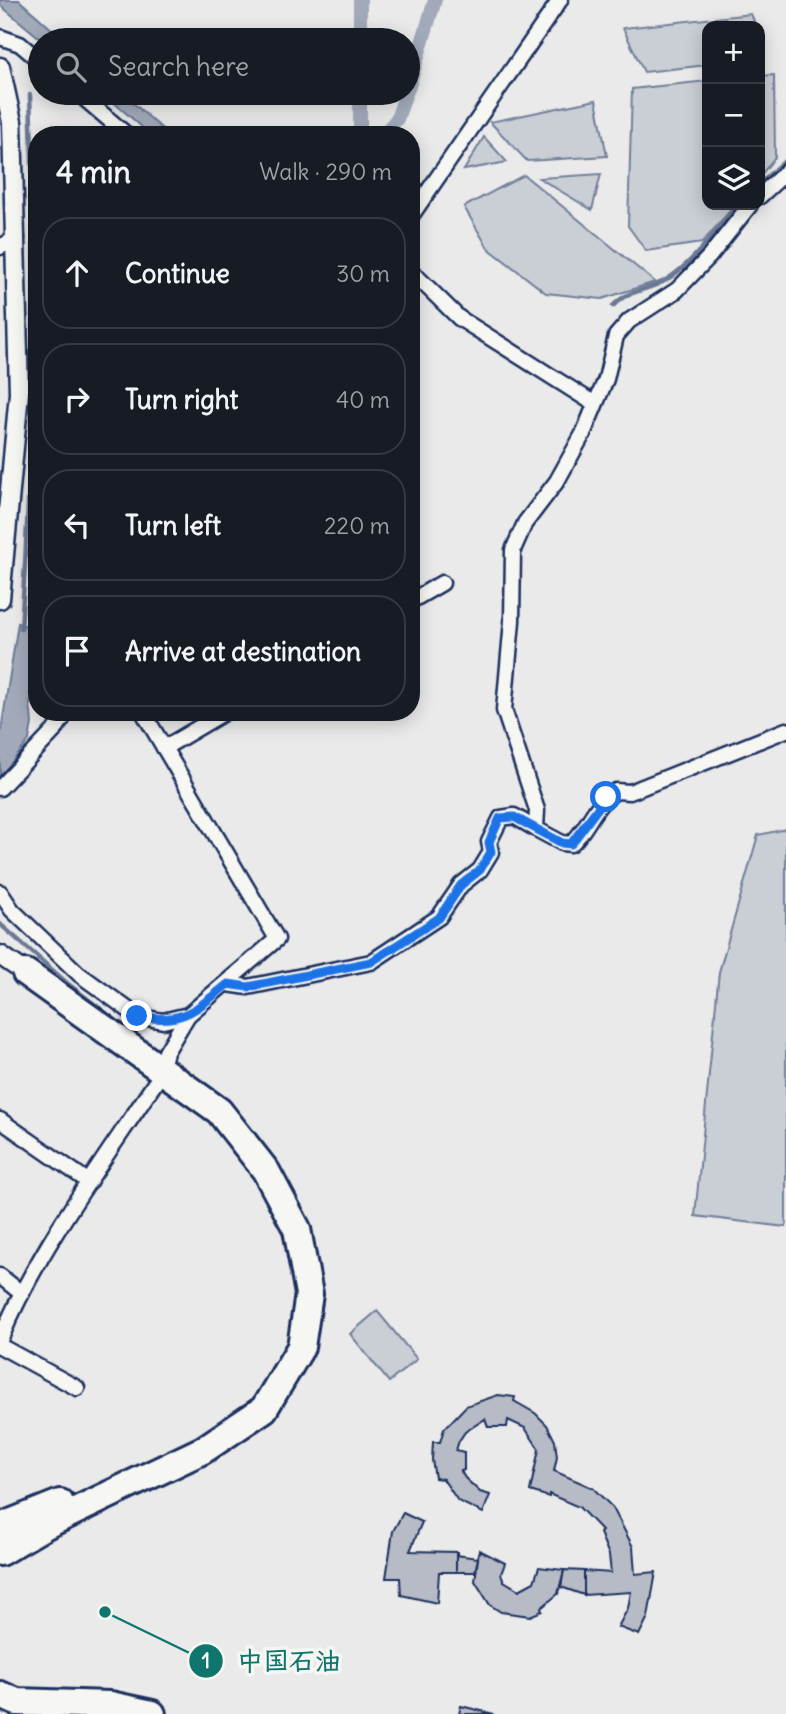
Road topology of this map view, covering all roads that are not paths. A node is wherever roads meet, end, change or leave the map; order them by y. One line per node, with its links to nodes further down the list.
1 (560, 0): 9 (street)
2 (0, 37): 3 (street)
3 (28, 51)
4 (0, 67): 11 (street)
5 (92, 105): 6 (street)
6 (116, 126)
7 (786, 172): 8 (street)
8 (765, 191)
9 (420, 203)
10 (746, 210): 14 (street)
11 (17, 238): 12 (street); 17 (street)
12 (0, 247)
13 (420, 280): 14 (street)
14 (595, 404): 24 (street)
15 (442, 583): 16 (street)
16 (420, 596)
17 (0, 599)
18 (61, 721): 23 (street)
19 (148, 721): 22 (street)
20 (210, 721): 22 (street)
21 (786, 730): 24 (street)
22 (164, 748): 28 (street)
23 (0, 788)
24 (536, 829): 28 (street)
25 (0, 892): 29 (street)
26 (0, 955): 27 (street)
27 (26, 973): 39 (highway)
28 (228, 984): 29 (street)
29 (188, 1015): 30 (street)
30 (164, 1057)
31 (155, 1083): 33 (street)
32 (0, 1120): 33 (street)
33 (89, 1182): 35 (street)
34 (0, 1276): 35 (street)
35 (20, 1292): 36 (street)
36 (0, 1340)
37 (0, 1346): 38 (street)
38 (77, 1388)
39 (161, 1468): 40 (highway); 41 (highway)
40 (0, 1527)
41 (0, 1552)
42 (0, 1695): 43 (highway)
43 (152, 1714)

